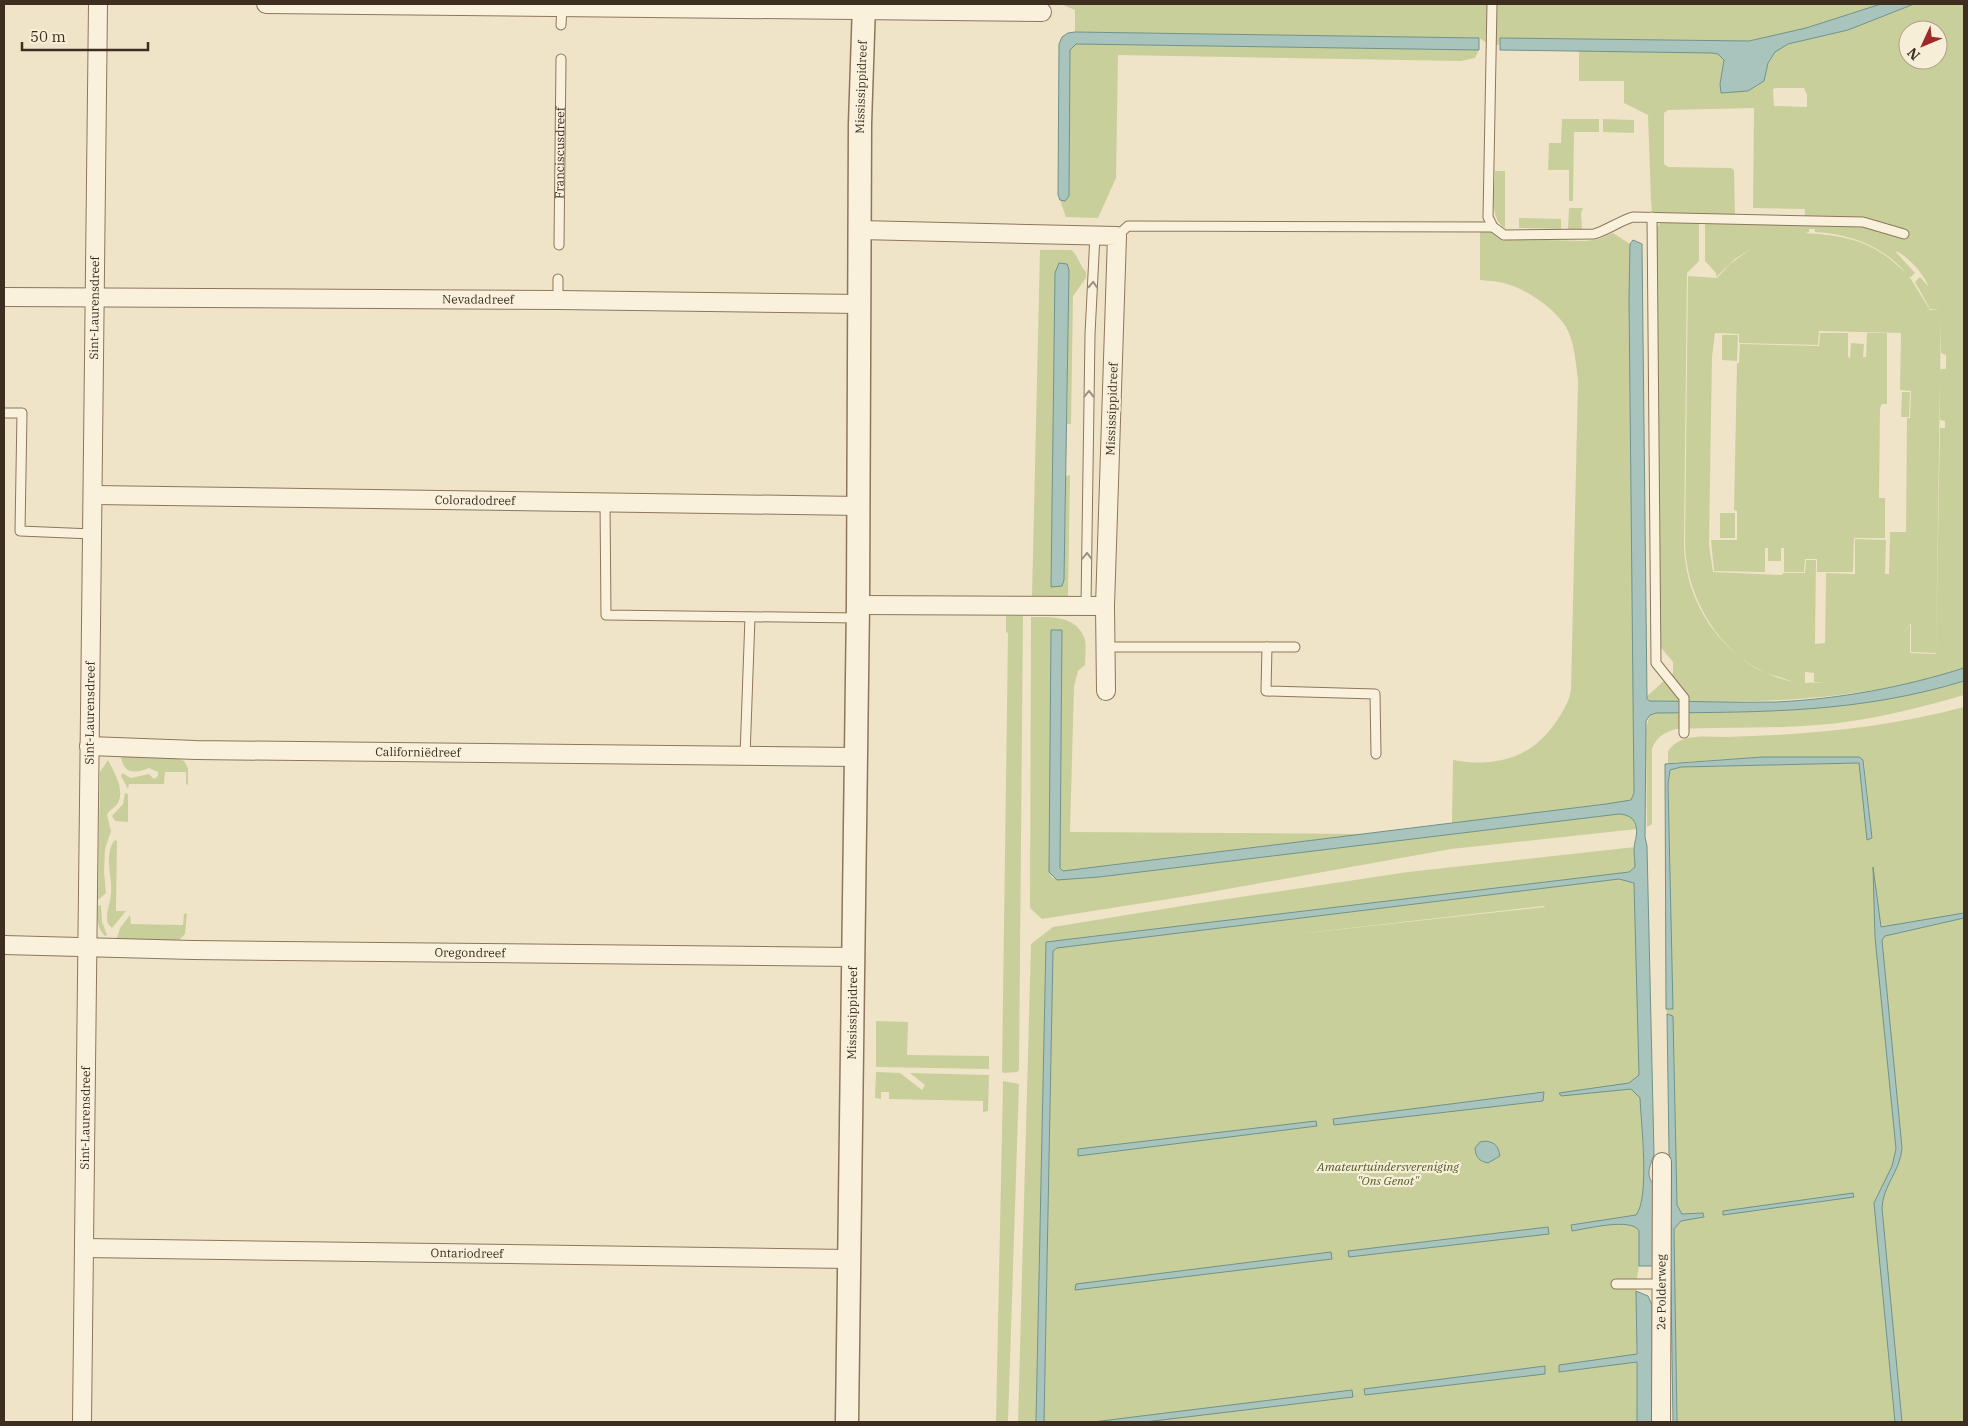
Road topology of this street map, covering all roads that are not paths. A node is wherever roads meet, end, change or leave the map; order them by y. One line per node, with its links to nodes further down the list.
1 (98, 4): 18 (street, Sint-Laurensdreef)
2 (266, 4): 5 (street)
3 (1492, 4): 10 (lane)
4 (864, 7): 5 (street); 6 (street); 11 (street, Mississippidreef)
5 (562, 8): 7 (lane)
6 (1042, 12)
7 (561, 26)
8 (561, 59): 15 (lane, Franciscusdreef)
9 (1652, 217): 10 (lane); 12 (lane); 34 (lane)
10 (1494, 227): 14 (lane)
11 (860, 230): 13 (street); 20 (street, Mississippidreef)
12 (1904, 234)
13 (1095, 235): 14 (street); 26 (lane, Mississippidreef, one-way to 13)
14 (1117, 236): 27 (street, Mississippidreef)
15 (559, 245)
16 (558, 279): 19 (lane)
17 (4, 297): 18 (street, Nevadadreef)
18 (94, 298): 19 (street, Nevadadreef); 22 (street, Sint-Laurensdreef)
19 (558, 300): 20 (street, Nevadadreef)
20 (861, 304): 24 (street, Mississippidreef)
21 (4, 413): 25 (lane)
22 (93, 495): 23 (street, Coloradodreef); 25 (street, Sint-Laurensdreef)
23 (605, 502): 24 (street, Coloradodreef); 29 (lane)
24 (859, 506): 28 (street, Mississippidreef)
25 (93, 534): 35 (street, Sint-Laurensdreef)
26 (1086, 605): 27 (street); 28 (street)
27 (1106, 606): 30 (street, Mississippidreef)
28 (858, 611): 29 (lane); 38 (street, Mississippidreef)
29 (750, 616): 37 (lane)
30 (1106, 647): 31 (lane); 33 (street, Mississippidreef)
31 (1267, 647): 32 (lane); 36 (lane)
32 (1296, 647)
33 (1106, 691)
34 (1684, 733)
35 (89, 746): 37 (street, Californiëdreef); 40 (street, Sint-Laurensdreef)
36 (1376, 754)
37 (745, 756): 38 (street, Californiëdreef)
38 (855, 757): 41 (street, Mississippidreef)
39 (4, 945): 40 (street, Oregondreef)
40 (88, 946): 41 (street, Oregondreef); 43 (street, Sint-Laurensdreef)
41 (854, 957): 44 (street, Mississippidreef)
42 (1662, 1162): 46 (street, 2e Polderweg)
43 (85, 1248): 44 (street, Ontariodreef); 47 (street, Sint-Laurensdreef)
44 (850, 1259): 48 (street, Mississippidreef)
45 (1616, 1284): 46 (lane)
46 (1660, 1284): 49 (street, 2e Polderweg)
47 (82, 1422)
48 (847, 1422)
49 (1661, 1422)

